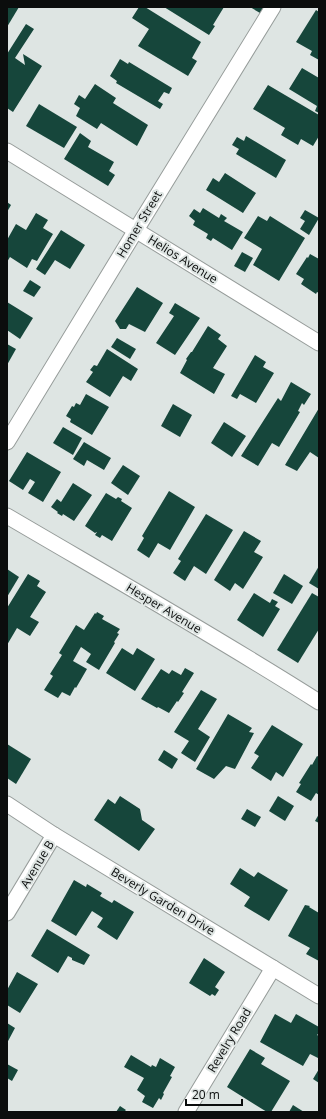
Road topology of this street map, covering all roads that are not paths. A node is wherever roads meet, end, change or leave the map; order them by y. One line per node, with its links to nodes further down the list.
1 (273, 7): 3 (street, Homer Street)
2 (7, 151): 3 (street, Helios Avenue)
3 (136, 230): 4 (street, Helios Avenue); 5 (street, Homer Street)
4 (319, 343)
5 (7, 442)
6 (7, 516): 7 (street, Hesper Avenue)
7 (319, 702)
8 (7, 804): 9 (street, Beverly Garden Drive)
9 (54, 835): 10 (street, Avenue B); 11 (street, Beverly Garden Drive)
10 (7, 913)
11 (273, 968): 12 (street, Beverly Garden Drive); 13 (street, Revelry Road)
12 (319, 996)
13 (191, 1110)

